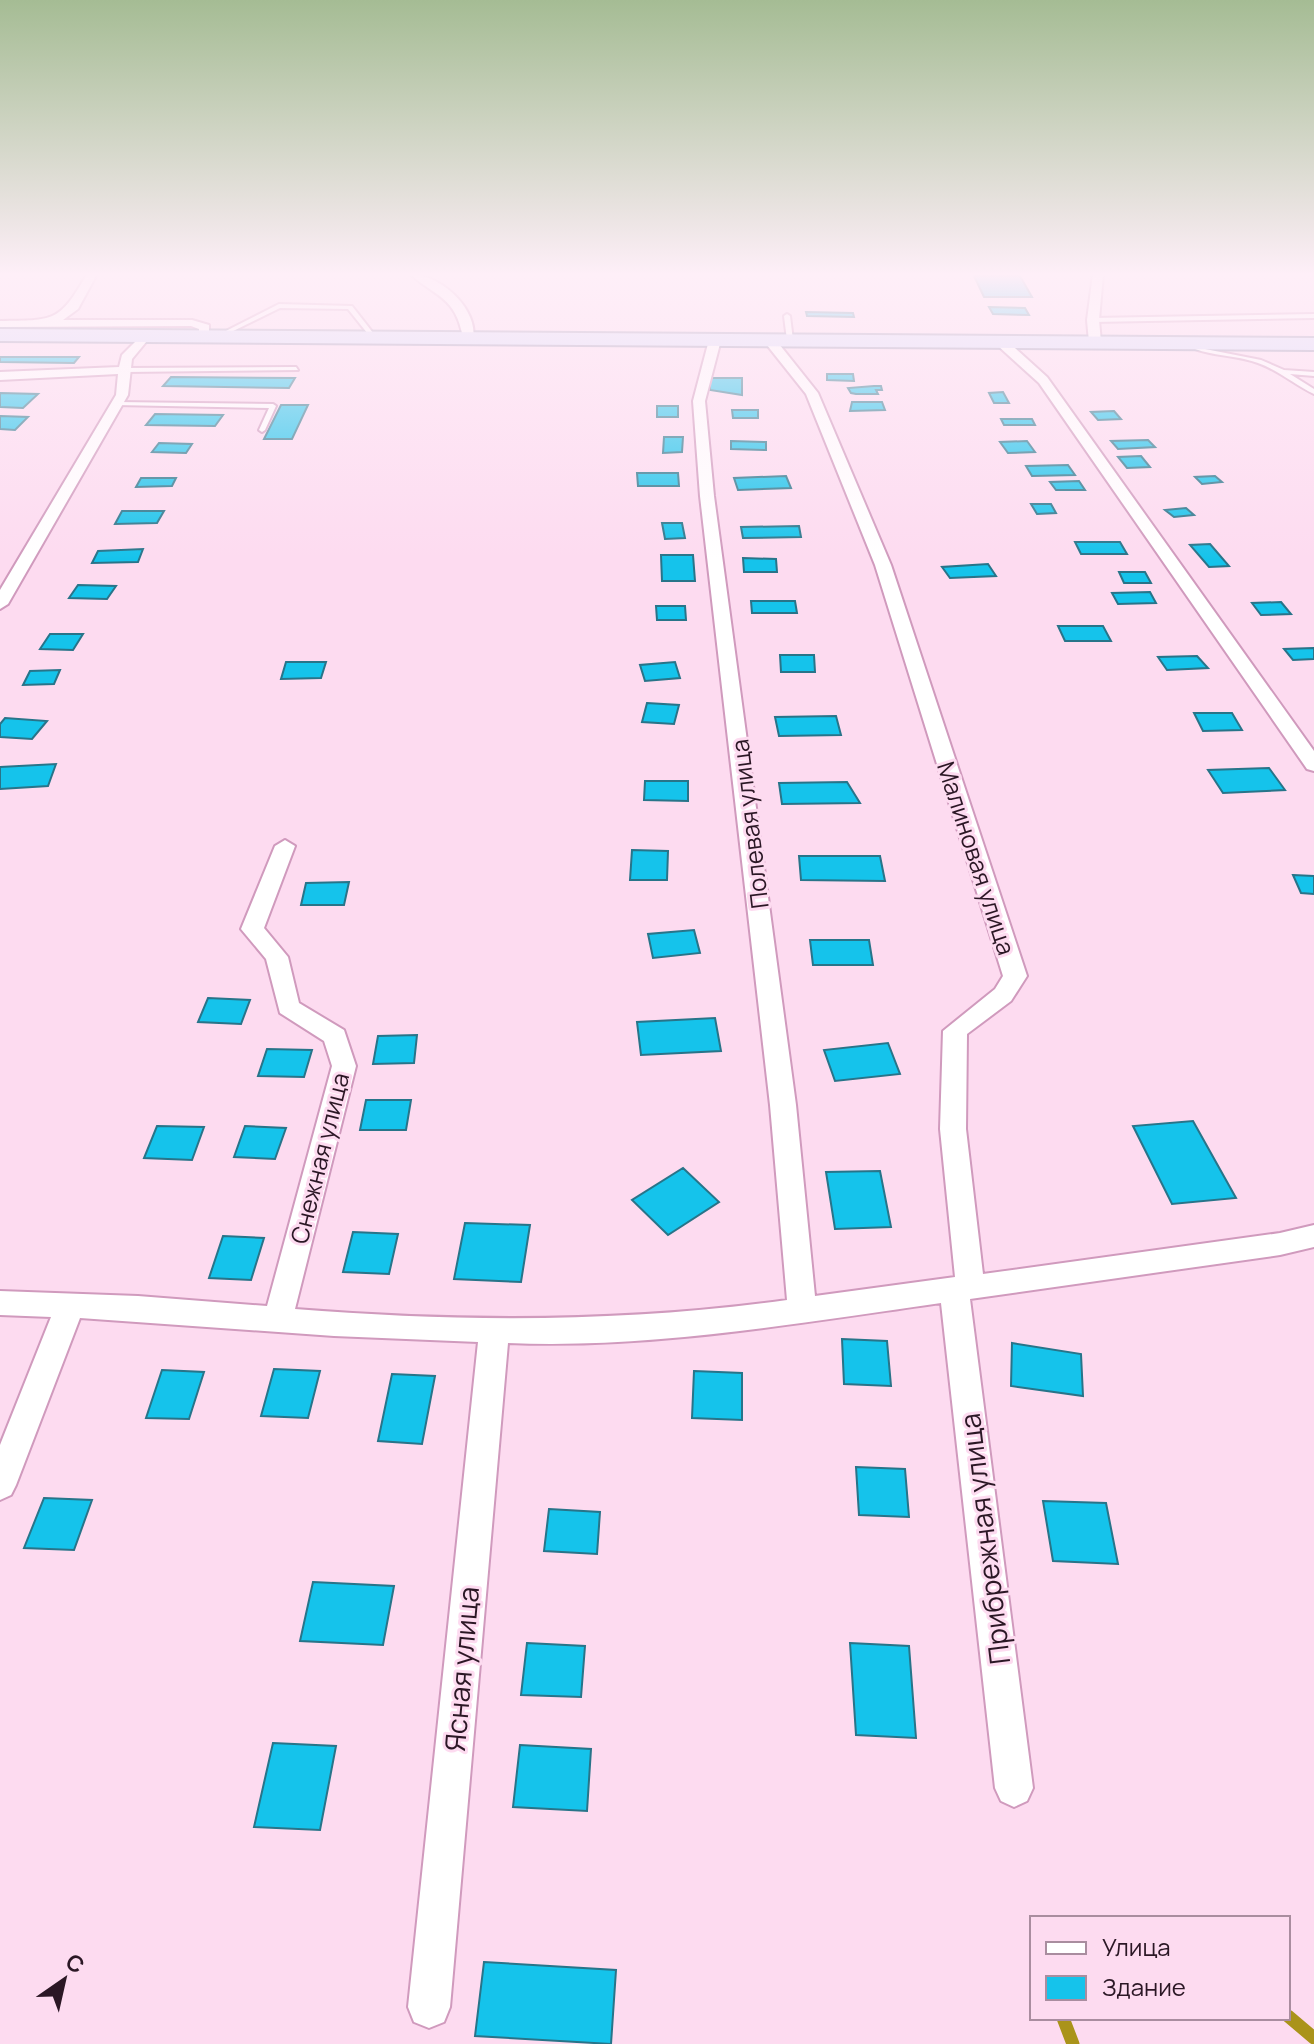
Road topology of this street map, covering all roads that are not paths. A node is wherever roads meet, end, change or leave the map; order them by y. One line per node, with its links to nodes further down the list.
1 (230, 369): 6 (lane)
2 (707, 369): 20 (street, Полевая улица)
3 (792, 369): 17 (street, Малиновая улица)
4 (1031, 369): 14 (street)
5 (1278, 369): 7 (lane)
6 (126, 370): 9 (street); 11 (street)
7 (1284, 372): 8 (lane); 10 (lane)
8 (1314, 374)
9 (0, 376)
10 (1314, 392)
11 (117, 404): 12 (lane); 13 (street)
12 (262, 430)
13 (0, 604)
14 (1314, 765)
15 (285, 846): 21 (street, Снежная улица)
16 (1314, 1236): 17 (street)
17 (962, 1288): 20 (street); 24 (street, Прибрежная улица)
18 (0, 1303): 19 (street)
19 (70, 1306): 21 (street); 23 (street)
20 (802, 1311): 22 (street)
21 (278, 1319): 22 (street)
22 (494, 1330): 25 (street, Ясная улица)
23 (0, 1485)
24 (1014, 1788)
25 (429, 2007)

